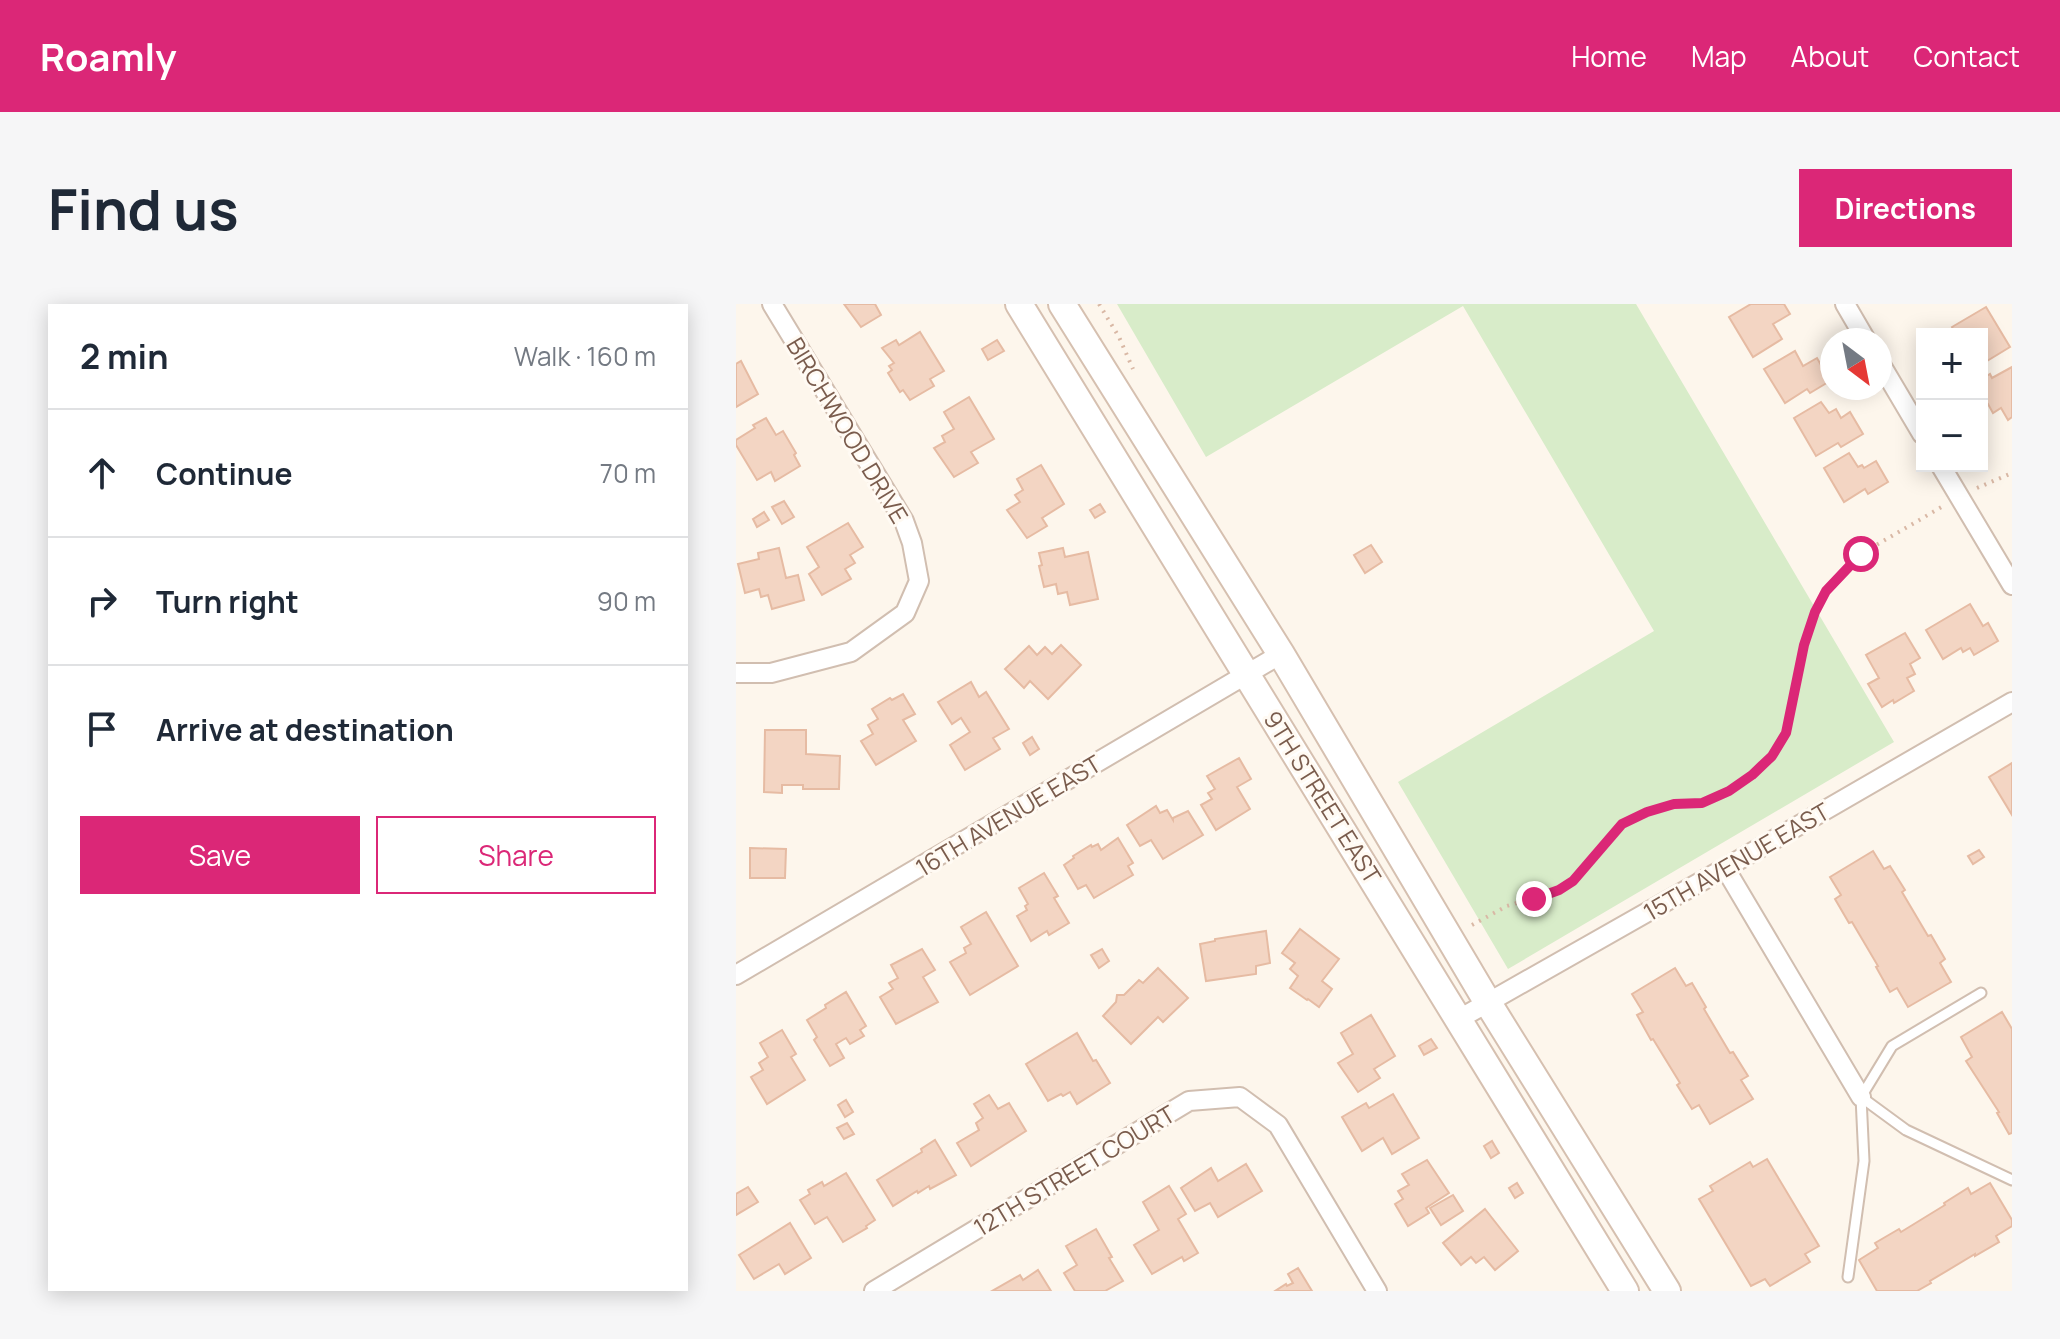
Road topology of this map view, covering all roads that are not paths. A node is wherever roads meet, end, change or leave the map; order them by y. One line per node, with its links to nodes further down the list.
1 (772, 304): 11 (street, BIRCHWOOD DRIVE)
2 (1019, 304): 12 (main road, 9TH STREET EAST)
3 (1062, 304): 10 (main road, 9TH STREET EAST)
4 (1845, 304): 5 (street)
5 (1859, 328)
6 (1892, 383): 7 (street)
7 (1916, 424)
8 (1945, 472): 9 (street)
9 (2012, 585)
10 (1281, 654): 12 (street, 16TH AVENUE EAST); 17 (main road, 9TH STREET EAST)
11 (736, 673)
12 (1247, 674): 15 (street, 16TH AVENUE EAST); 18 (main road, 9TH STREET EAST)
13 (2012, 702): 14 (street, 15TH AVENUE EAST)
14 (1725, 868): 17 (street, 15TH AVENUE EAST); 19 (street)
15 (736, 975)
16 (1981, 993): 19 (lane)
17 (1488, 1003): 18 (street, 15TH AVENUE EAST); 25 (main road, 9TH STREET EAST)
18 (1459, 1019): 24 (main road, 9TH STREET EAST)
19 (1861, 1097): 20 (lane); 21 (lane)
20 (2012, 1180)
21 (1848, 1277)
22 (874, 1291): 23 (street, 12TH STREET COURT)
23 (1377, 1291)
24 (1625, 1291)
25 (1667, 1291)

